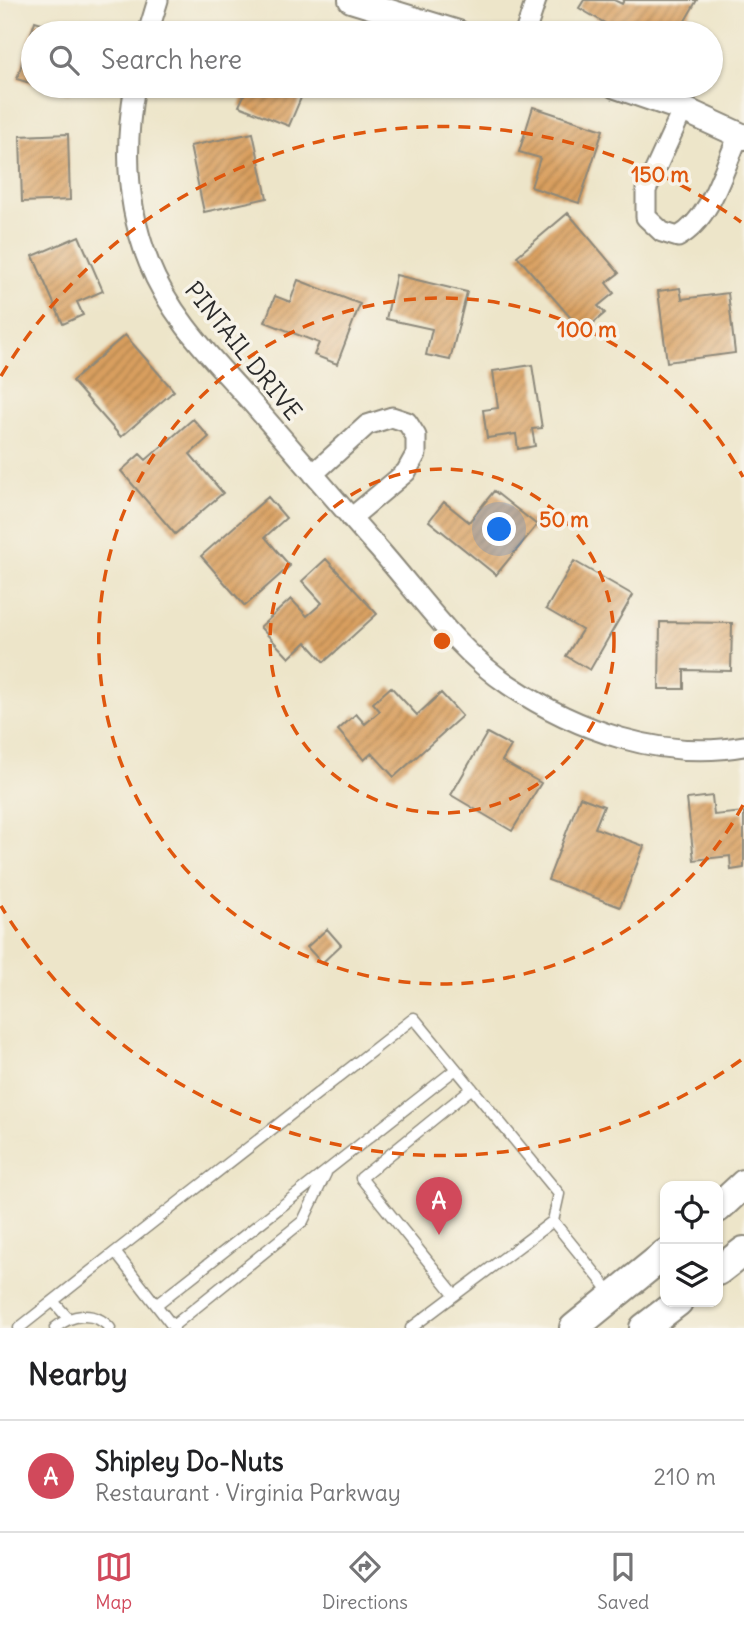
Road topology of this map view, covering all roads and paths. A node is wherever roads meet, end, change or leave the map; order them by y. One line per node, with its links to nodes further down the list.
1 (158, 0): 4 (street)
2 (351, 0): 5 (street)
3 (536, 0): 6 (street)
4 (152, 21)
5 (419, 21)
6 (528, 21)
7 (133, 98): 11 (street, PINTAIL DRIVE)
8 (650, 98): 9 (street)
9 (682, 109): 10 (street); 10 (street)
10 (741, 136)
11 (313, 474): 12 (street, PINTAIL DRIVE); 12 (street)
12 (351, 518): 13 (street, PINTAIL DRIVE)
13 (744, 746)
14 (456, 1069): 15 (lane); 16 (lane); 21 (lane)
15 (472, 1088): 19 (lane); 24 (lane)
16 (328, 1170): 27 (lane); 30 (lane)
17 (744, 1184): 18 (main road)
18 (723, 1203)
19 (553, 1221): 24 (lane); 25 (lane)
20 (744, 1251): 23 (main road)
21 (115, 1252): 26 (lane); 27 (lane)
22 (660, 1258): 25 (main road)
23 (723, 1267)
24 (455, 1295): 34 (lane)
25 (614, 1297): 35 (main road)
26 (53, 1301): 29 (lane); 31 (lane)
27 (156, 1305): 30 (lane)
28 (671, 1307): 36 (main road)
29 (67, 1317): 32 (lane); 33 (lane)
30 (174, 1327)
31 (19, 1328)
32 (55, 1328)
33 (110, 1328)
34 (411, 1328)
35 (574, 1328)
36 (644, 1328)

